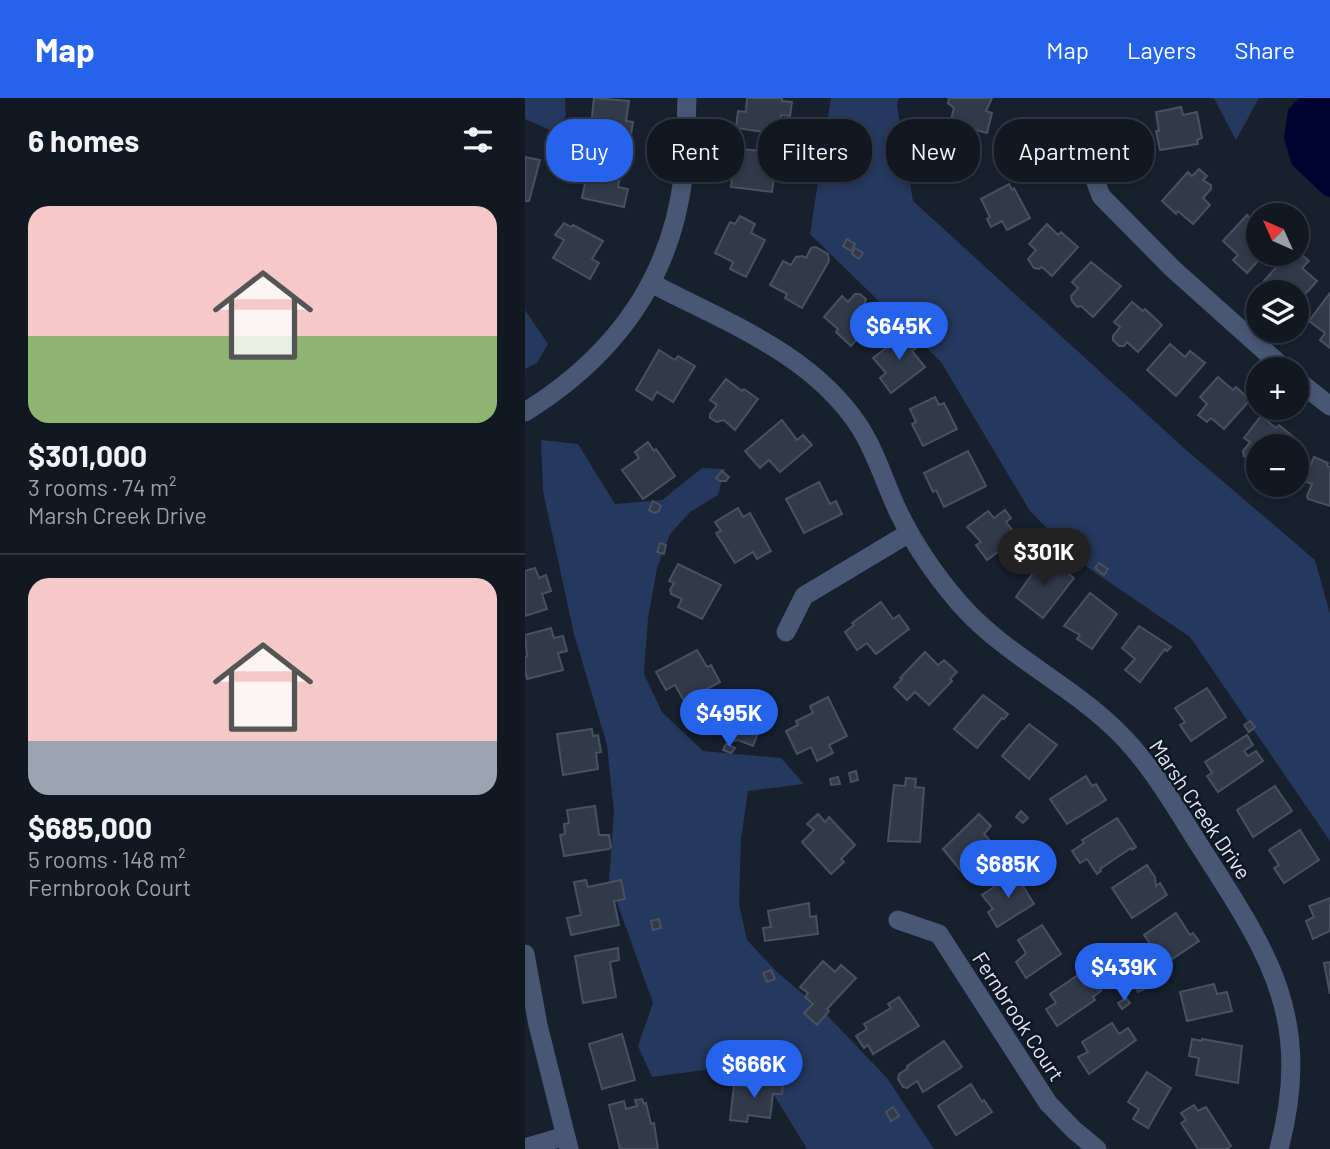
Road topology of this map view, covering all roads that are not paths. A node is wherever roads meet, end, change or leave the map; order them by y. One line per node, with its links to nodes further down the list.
1 (687, 98): 3 (street)
2 (1096, 182): 4 (street)
3 (651, 283): 7 (street); 8 (street, Marsh Creek Drive)
4 (1272, 357)
5 (1309, 389): 6 (street)
6 (1330, 406)
7 (525, 412)
8 (909, 533): 9 (street); 15 (street, Marsh Creek Drive)
9 (786, 632)
10 (898, 920): 14 (street, Fernbrook Court)
11 (525, 954): 12 (street)
12 (567, 1143): 13 (street)
13 (525, 1148)
14 (1097, 1149)
15 (1279, 1149)

